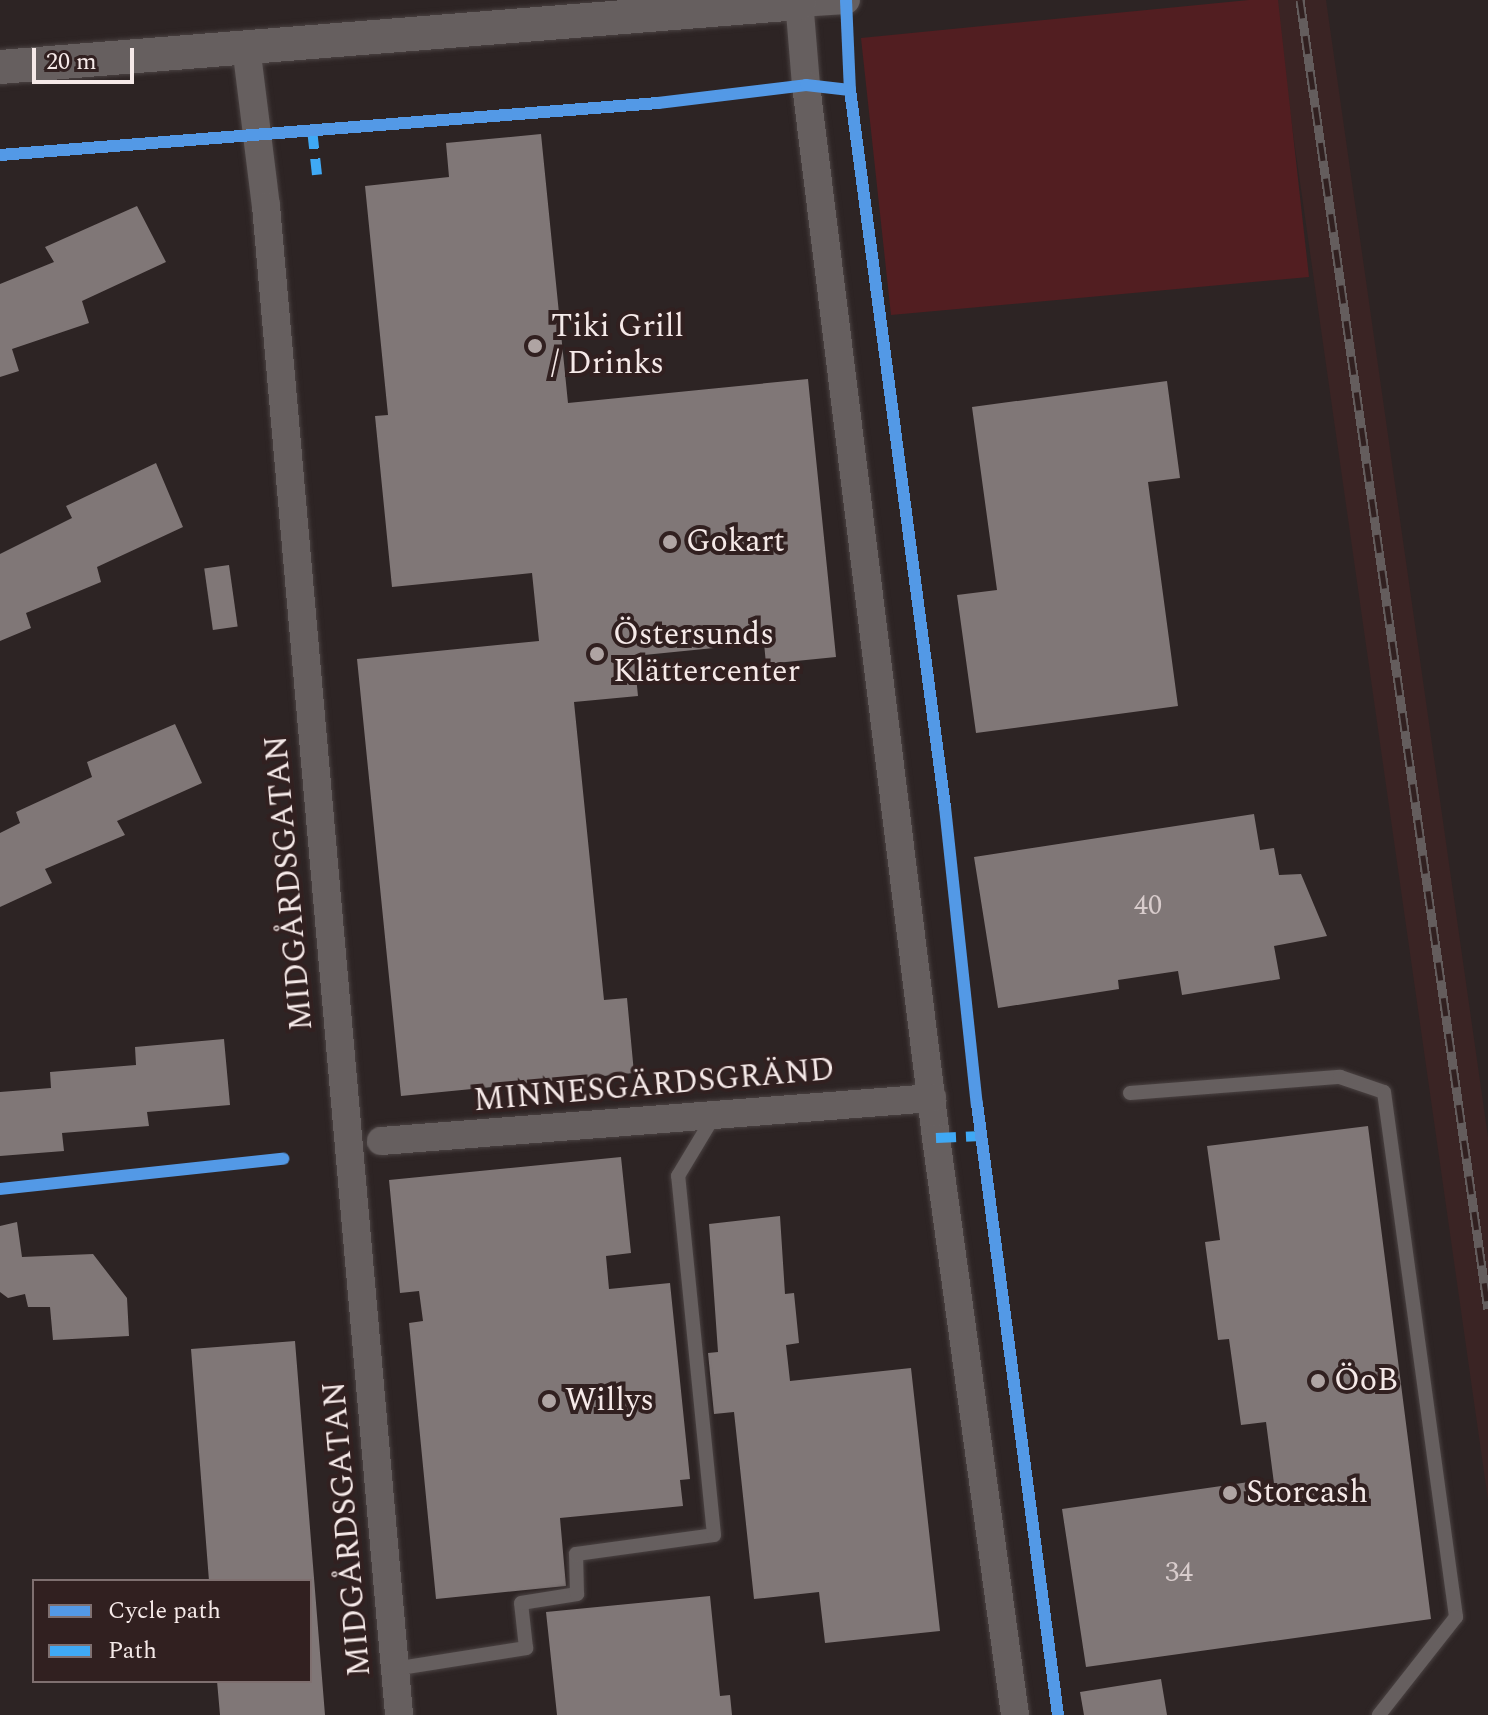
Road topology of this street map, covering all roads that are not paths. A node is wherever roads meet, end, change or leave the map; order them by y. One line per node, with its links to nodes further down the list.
1 (846, 0): 2 (street)
2 (799, 2): 3 (street); 6 (street)
3 (246, 46): 4 (street); 9 (street, MIDGÅRDSGATAN)
4 (0, 67)
5 (1130, 1093): 12 (lane)
6 (932, 1098): 7 (street, MINNESGÄRDSGRÄND); 11 (street)
7 (714, 1116): 8 (street, MINNESGÄRDSGRÄND); 9 (lane)
8 (381, 1141)
9 (394, 1669): 10 (street, MIDGÅRDSGATAN)
10 (399, 1715)
11 (1015, 1715)
12 (1379, 1715)

